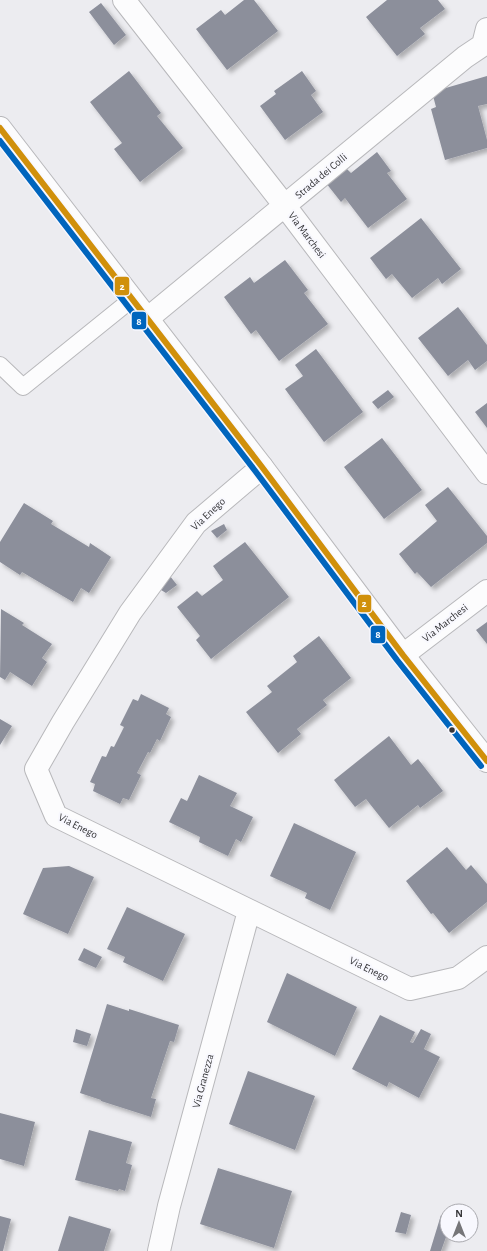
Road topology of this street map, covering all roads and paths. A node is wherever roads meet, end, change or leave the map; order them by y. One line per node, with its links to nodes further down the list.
1 (124, 0): 4 (street, Via Marchesi)
2 (487, 29): 4 (street, Strada dei Colli)
3 (0, 128): 5 (street)
4 (285, 206): 6 (street, Strada dei Colli); 9 (street, Via Marchesi)
5 (132, 300): 6 (street); 7 (lane)
6 (147, 319): 8 (street)
7 (0, 365)
8 (262, 468): 11 (street); 13 (street, Via Enego)
9 (487, 473)
10 (487, 591): 11 (street, Via Marchesi)
11 (403, 655): 12 (street)
12 (487, 761)
13 (249, 910): 14 (street, Via Enego); 15 (street, Via Granezza)
14 (487, 957)
15 (159, 1251)

